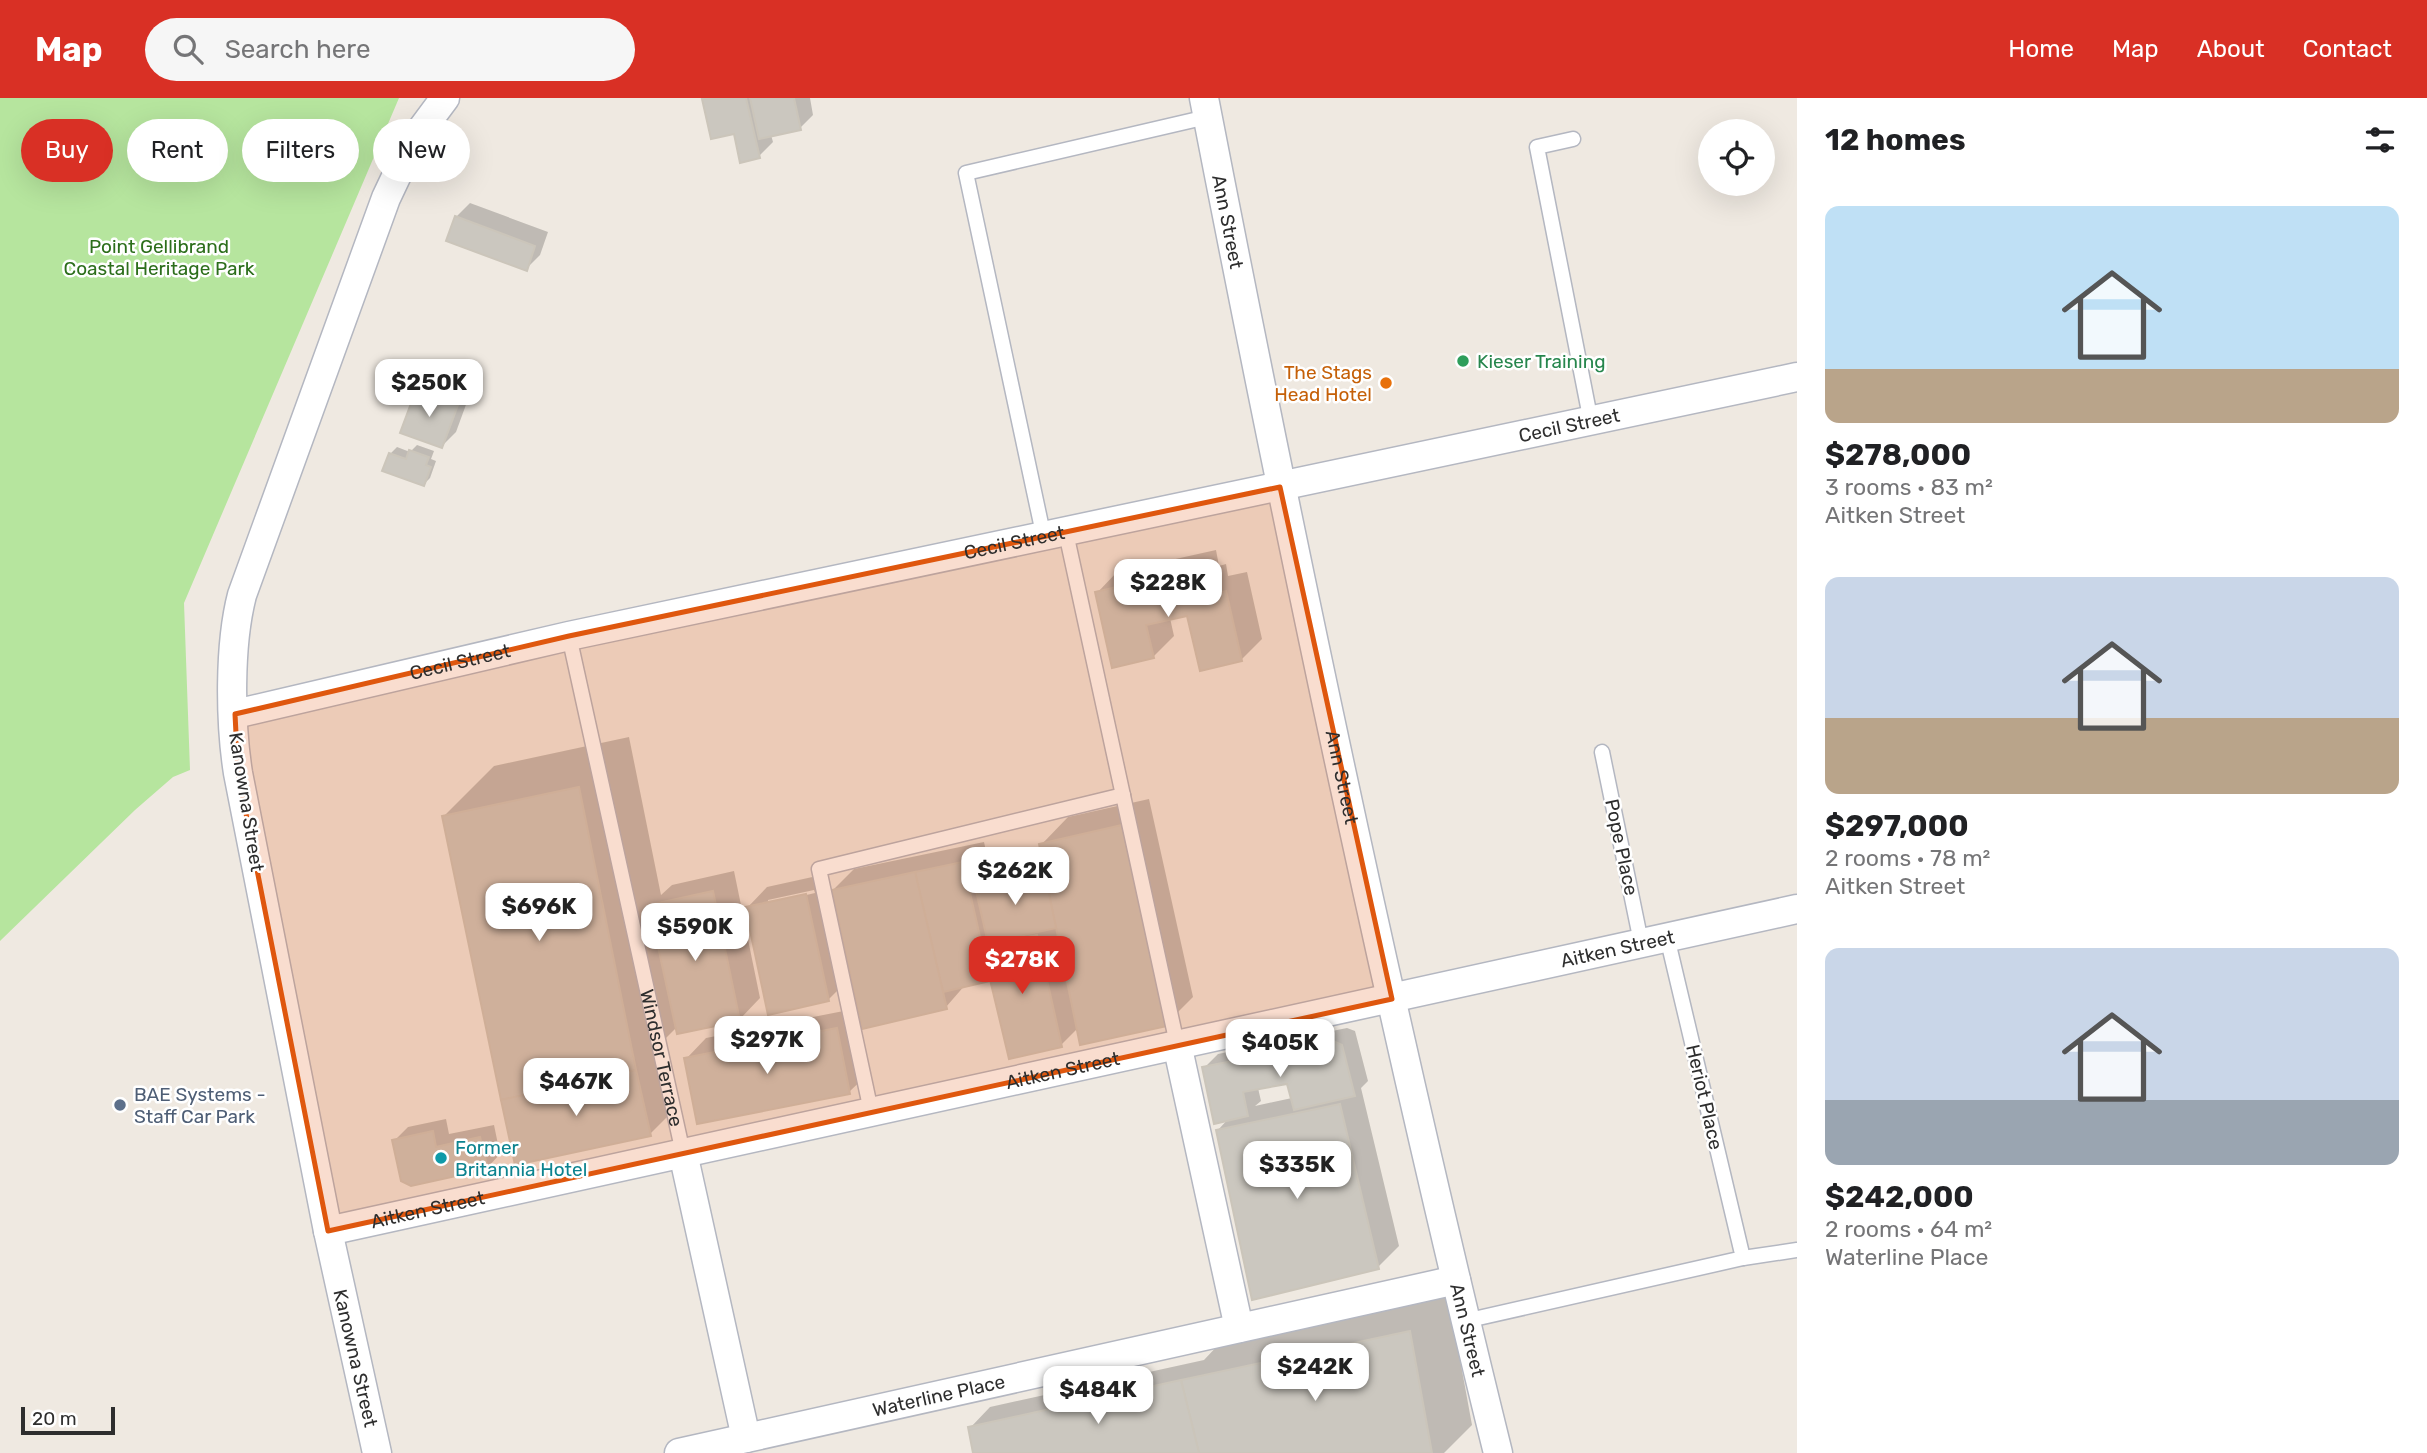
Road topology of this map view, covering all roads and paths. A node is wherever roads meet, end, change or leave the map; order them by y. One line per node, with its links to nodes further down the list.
1 (445, 98): 9 (street, Kanowna Street)
2 (1205, 108): 6 (street, Ann Street); 7 (lane)
3 (1573, 139): 5 (lane)
4 (1797, 377): 5 (street, Cecil Street)
5 (1591, 422): 6 (street, Cecil Street)
6 (1280, 487): 7 (street, Cecil Street); 14 (street, Ann Street)
7 (1055, 536): 8 (street, Cecil Street); 11 (lane)
8 (569, 636): 9 (street, Cecil Street); 17 (lane, Windsor Terrace)
9 (235, 714): 18 (street, Kanowna Street)
10 (1602, 752): 13 (lane, Pope Place)
11 (1123, 795): 15 (lane); 16 (lane)
12 (1797, 909): 13 (street, Aitken Street)
13 (1654, 939): 14 (street, Aitken Street); 20 (lane, Heriot Place)
14 (1392, 999): 15 (street, Aitken Street); 21 (street, Ann Street)
15 (1177, 1044): 16 (street, Aitken Street); 23 (street)
16 (872, 1111): 17 (street, Aitken Street)
17 (683, 1153): 18 (street, Aitken Street); 24 (street, Windsor Terrace)
18 (328, 1231): 25 (street, Kanowna Street)
19 (1797, 1250): 20 (lane)
20 (1743, 1258): 22 (lane)
21 (1456, 1280): 22 (street, Ann Street); 23 (street, Waterline Place)
22 (1465, 1321): 27 (street, Ann Street)
23 (1239, 1328): 24 (street, Waterline Place)
24 (746, 1438): 26 (street, Waterline Place)
25 (377, 1453)
26 (679, 1453)
27 (1497, 1453)

